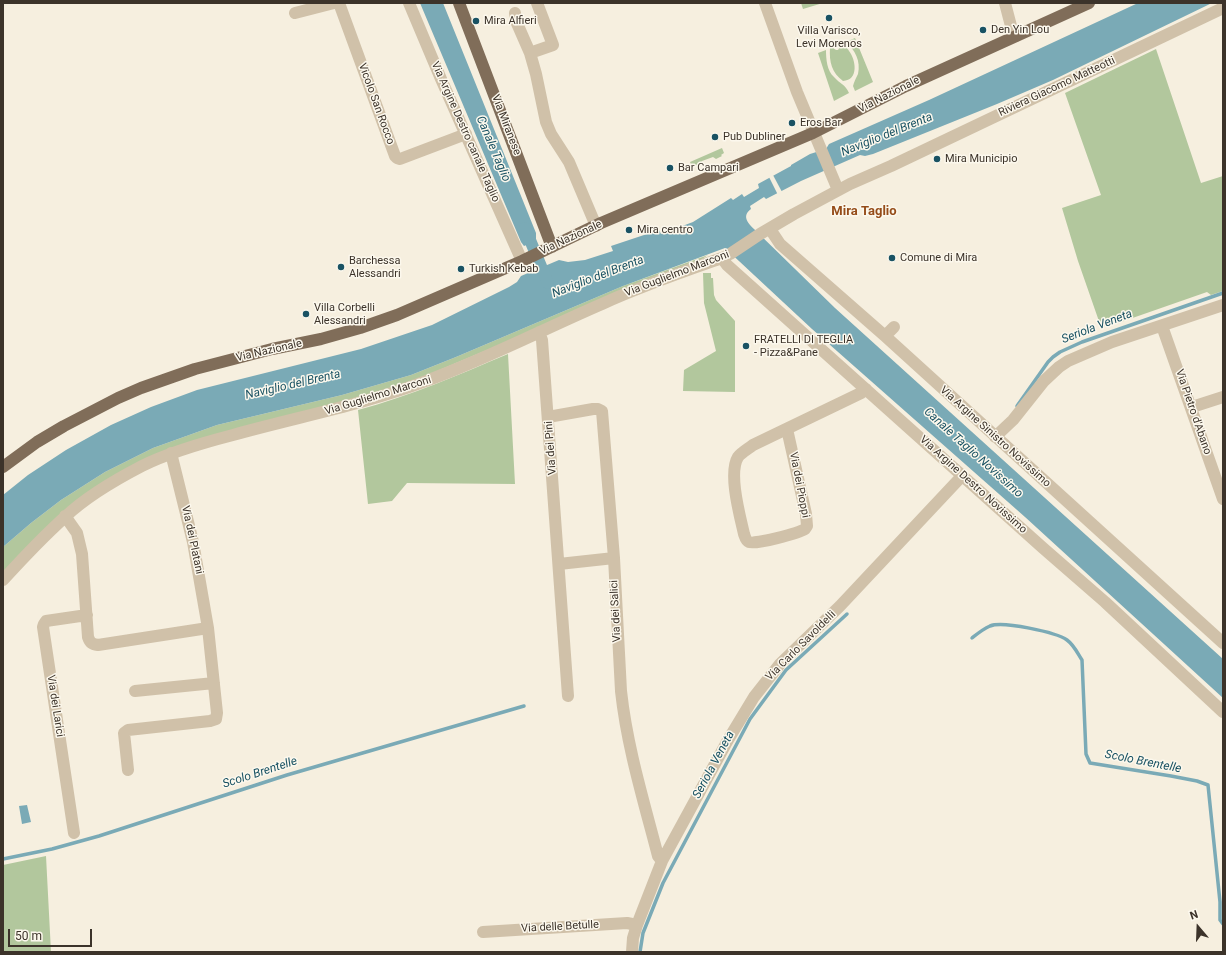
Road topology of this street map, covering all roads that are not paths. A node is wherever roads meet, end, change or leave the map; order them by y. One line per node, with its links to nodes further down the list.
1 (334, 3): 11 (street)
2 (339, 3): 15 (street, Vicolo San Rocco)
3 (409, 3): 15 (street, Via Argine Destro canale Taglio)
4 (459, 3): 19 (main road, Via Miranese)
5 (537, 3): 13 (street)
6 (765, 3): 14 (street)
7 (1005, 3): 12 (street)
8 (1089, 3): 12 (main road, Via Nazionale)
9 (1223, 8): 16 (street, Riviera Giacomo Matteotti)
10 (515, 12): 13 (street)
11 (295, 13)
12 (1016, 36): 14 (main road, Via Nazionale)
13 (525, 50): 17 (street)
14 (813, 133): 16 (street); 17 (main road, Via Nazionale)
15 (466, 134): 21 (street, Via Argine Destro canale Taglio)
16 (838, 190): 18 (street, Via Guglielmo Marconi)
17 (596, 226): 19 (main road, Via Nazionale)
18 (765, 231): 20 (street, Via Guglielmo Marconi); 26 (street, Via Argine Sinistro Novissimo)
19 (549, 249): 21 (main road, Via Nazionale)
20 (726, 256): 25 (street, Via Guglielmo Marconi); 27 (street, Via Argine Destro Novissimo)
21 (524, 260): 34 (main road, Via Nazionale)
22 (1223, 305): 23 (street)
23 (1162, 326): 29 (street, Via Pietro d'Abano); 32 (street)
24 (894, 327): 26 (street)
25 (539, 332): 30 (street, Via dei Pini); 33 (street, Via Guglielmo Marconi)
26 (885, 336): 32 (street, Via Argine Sinistro Novissimo)
27 (866, 389): 31 (street, Via dei Pioppi); 35 (street, Via Argine Destro Novissimo)
28 (1223, 397): 29 (street)
29 (1192, 407): 36 (street, Via Pietro d'Abano)
30 (548, 417): 38 (street, Via dei Salici); 39 (street, Via dei Pini)
31 (787, 429): 31 (street, Via dei Pioppi)
32 (995, 437): 43 (street, Via Argine Sinistro Novissimo)
33 (171, 453): 37 (street, Via Guglielmo Marconi); 42 (street, Via dei Platani)
34 (3, 467)
35 (962, 476): 47 (street, Via Argine Destro Novissimo); 50 (street, Via Carlo Savoldelli)
36 (1223, 499)
37 (65, 516): 40 (street, Via Guglielmo Marconi); 41 (street)
38 (614, 558): 39 (street); 50 (street, Via dei Salici)
39 (559, 564): 46 (street, Via dei Pini)
40 (3, 580)
41 (87, 615): 42 (street); 49 (street, Via dei Larici)
42 (208, 628): 44 (street, Via dei Platani)
43 (1223, 643)
44 (214, 683): 45 (street); 48 (street, Via dei Platani)
45 (135, 691)
46 (568, 696)
47 (1223, 712)
48 (128, 770)
49 (74, 833)
50 (662, 861): 51 (street, Via Carlo Savoldelli)
51 (637, 925): 52 (street, Via delle Betulle); 53 (street, Via Carlo Savoldelli)
52 (483, 932)
53 (632, 952)

